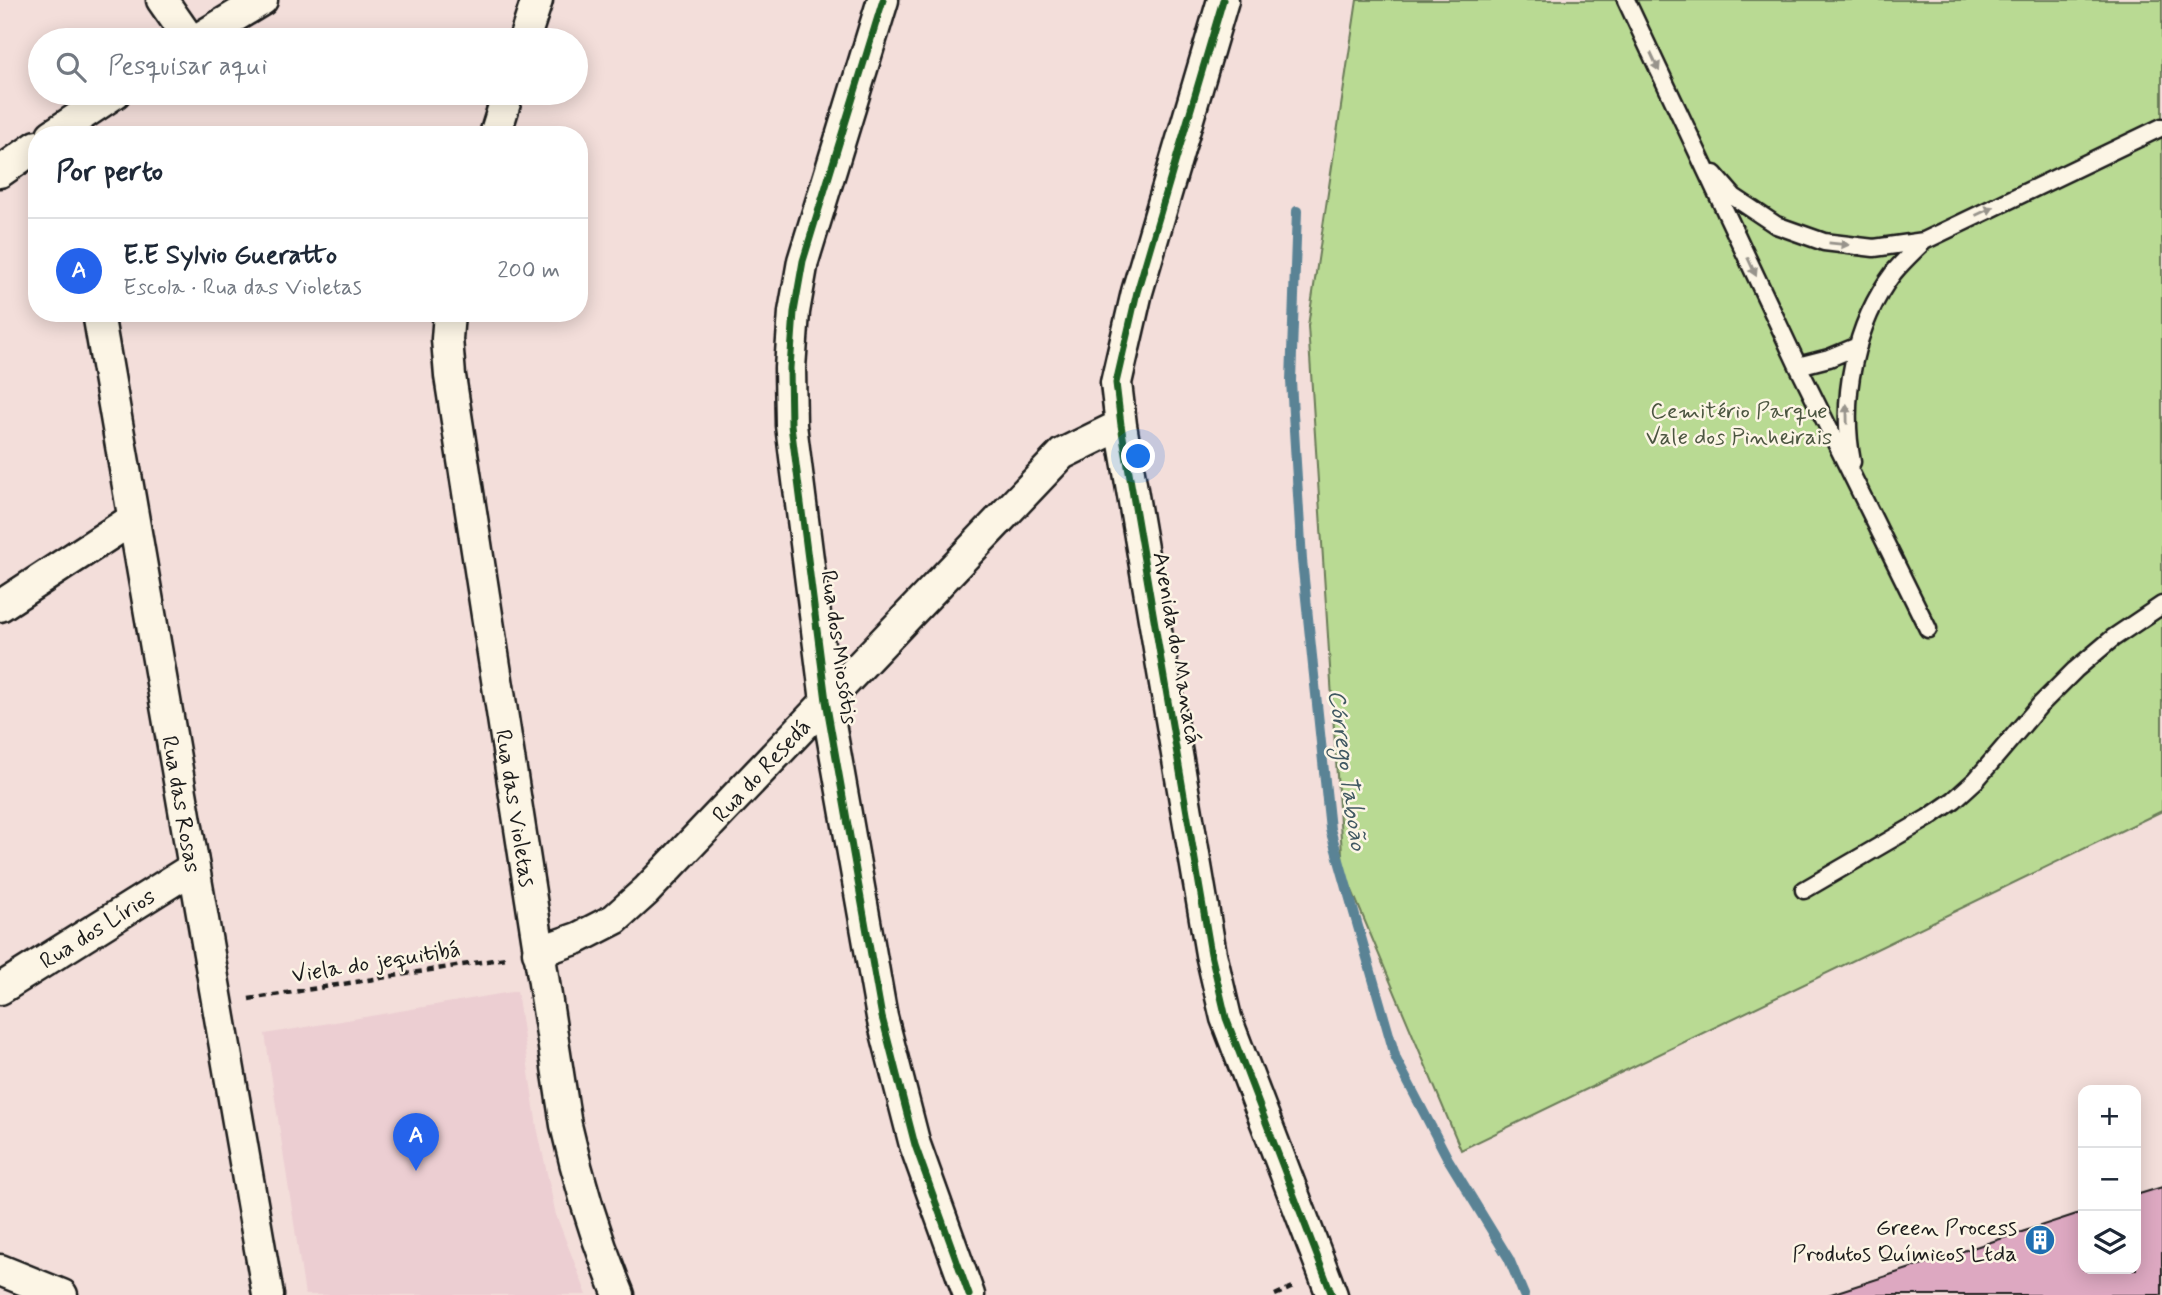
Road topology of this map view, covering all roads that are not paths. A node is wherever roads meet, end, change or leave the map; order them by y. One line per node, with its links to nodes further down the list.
1 (162, 0): 7 (street)
2 (262, 0): 8 (street)
3 (537, 0): 9 (street)
4 (883, 0): 29 (street, Rua dos Miosótis)
5 (1223, 0): 23 (street, Avenida do Manacá)
6 (1626, 0): 16 (lane, one-way to 16)
7 (182, 28)
8 (216, 28)
9 (528, 28)
10 (98, 105): 12 (street)
11 (504, 105): 13 (street)
12 (69, 126)
13 (498, 126)
14 (2162, 127): 18 (lane, one-way to 14)
15 (28, 152): 17 (street)
16 (1701, 159): 18 (lane, one-way to 18); 22 (lane, one-way to 22)
17 (0, 172)
18 (1924, 240): 21 (lane)
19 (100, 322): 25 (street, Rua das Rosas)
20 (448, 322): 32 (street, Rua das Violetas)
21 (1858, 345): 22 (lane); 24 (lane, one-way to 21)
22 (1798, 366): 24 (lane)
23 (1121, 425): 29 (street, Rua do Resedá); 39 (street, Avenida do Manacá)
24 (1856, 482): 28 (lane)
25 (133, 519): 26 (street); 30 (street, Rua das Rosas)
26 (0, 606)
27 (2162, 606): 31 (lane)
28 (1928, 629)
29 (826, 701): 32 (street, Rua do Resedá); 38 (street, Rua dos Miosótis)
30 (193, 868): 33 (street, Rua dos Lírios); 36 (street, Rua das Rosas)
31 (1804, 890)
32 (538, 952): 37 (street, Rua das Violetas)
33 (0, 989)
34 (0, 1270): 35 (street)
35 (61, 1295)
36 (268, 1295)
37 (618, 1295)
38 (969, 1295)
39 (1332, 1295)

